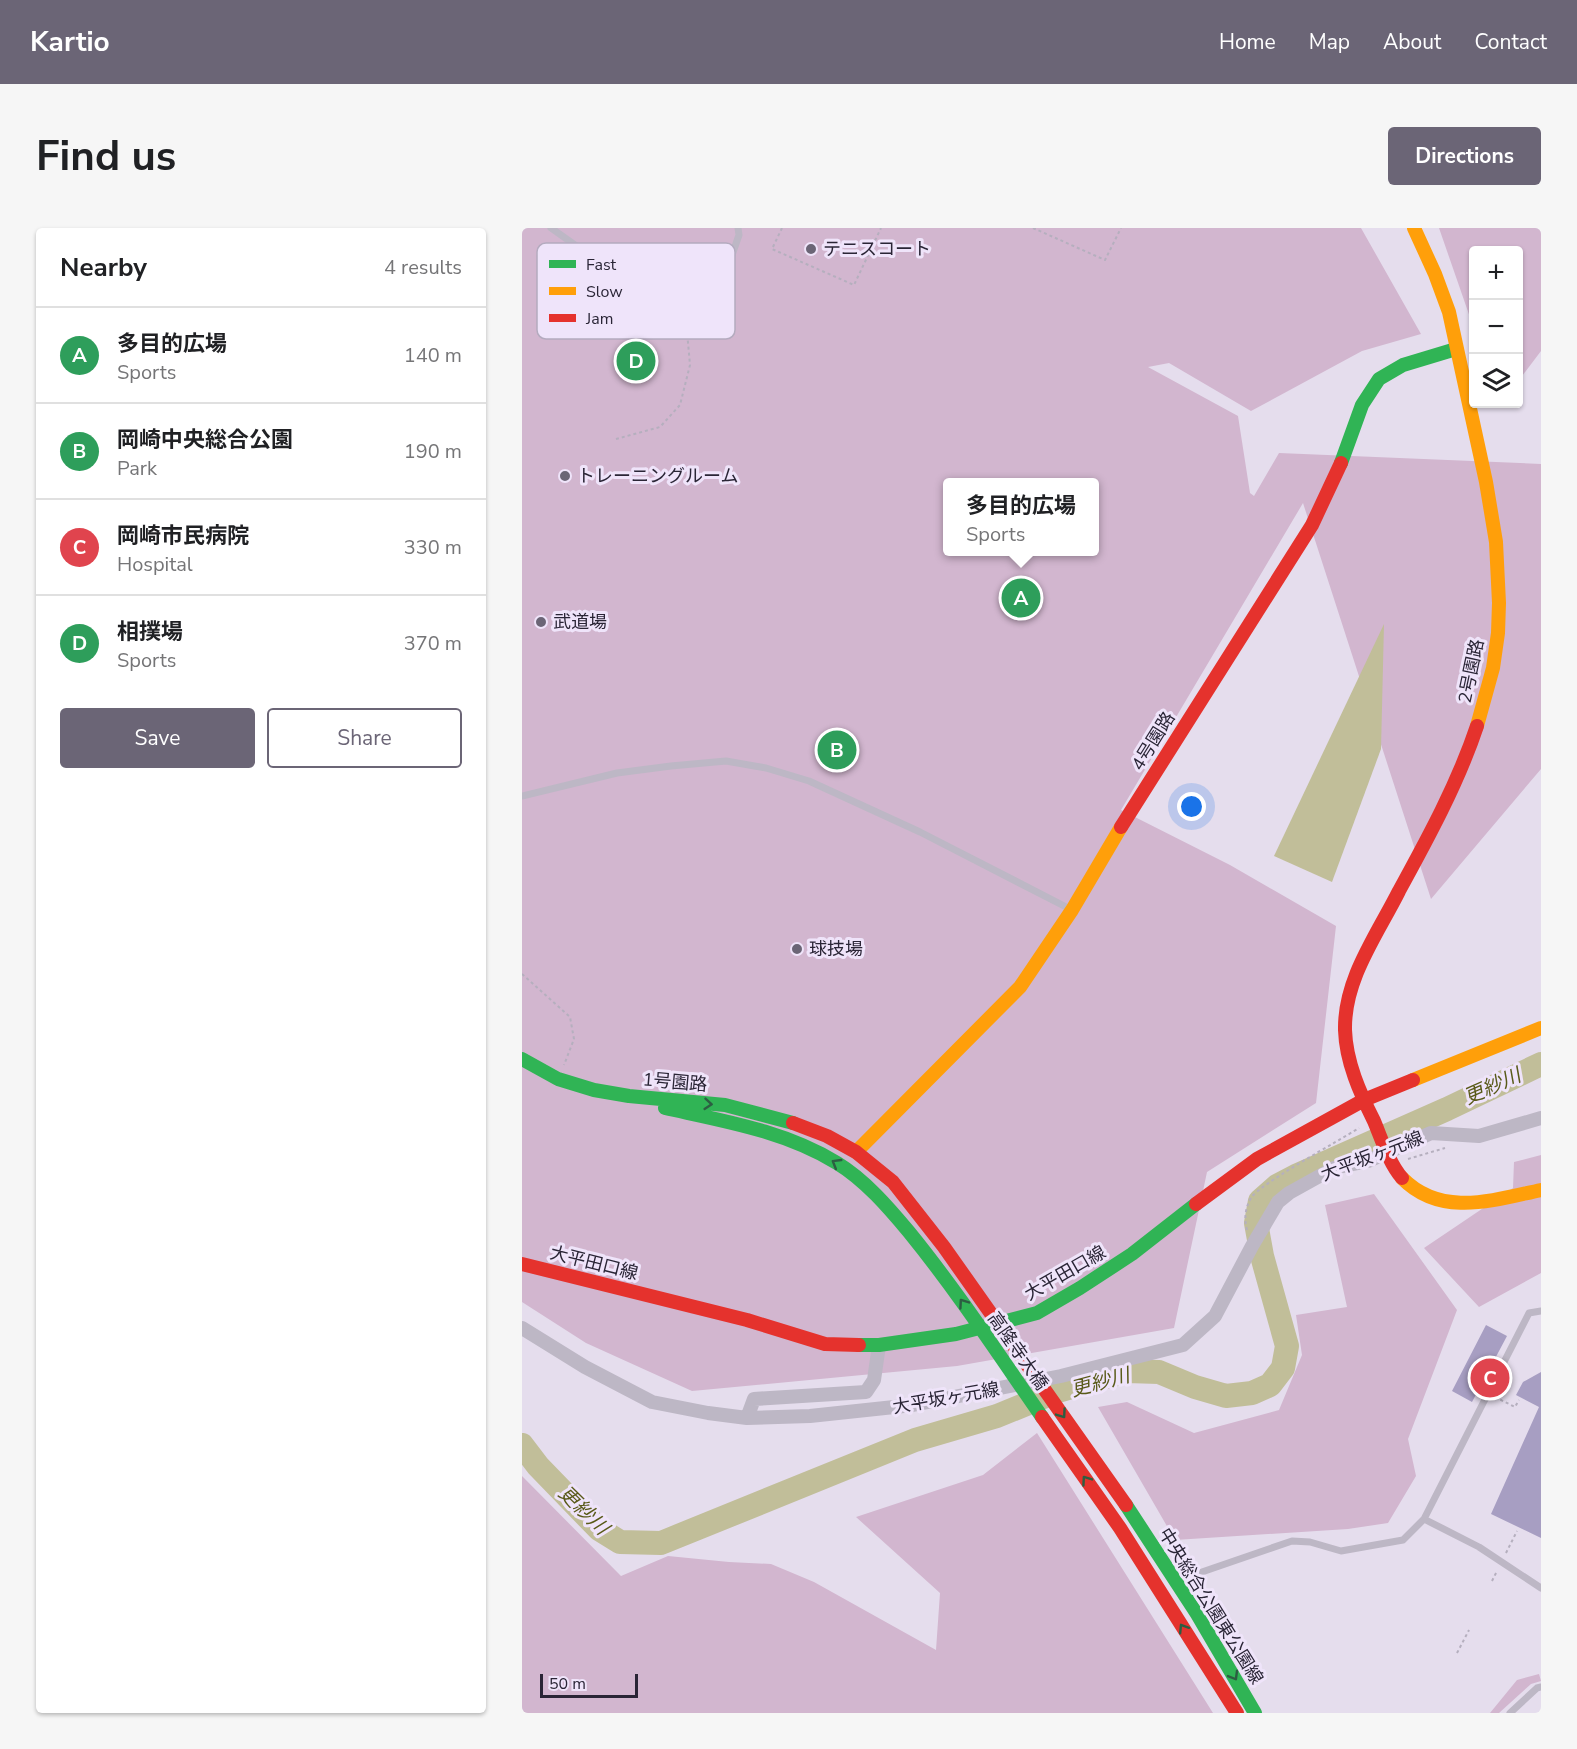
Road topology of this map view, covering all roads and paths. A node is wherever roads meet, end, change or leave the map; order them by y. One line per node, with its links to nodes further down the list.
1 (551, 228): 8 (lane)
2 (738, 228): 9 (lane)
3 (782, 228): 4 (path)
4 (881, 228)
5 (1033, 228): 6 (path)
6 (1121, 228)
7 (1414, 228): 11 (street, 2号園路)
8 (572, 243)
9 (735, 246)
10 (688, 339): 12 (path)
11 (1456, 349): 14 (street, 4号園路); 20 (street, 2号園路)
12 (616, 439)
13 (522, 796): 14 (lane)
14 (1072, 910): 24 (street, 4号園路)
15 (522, 974): 18 (path)
16 (1541, 1029): 20 (street, 大平田口線)
17 (522, 1059): 18 (street, 1号園路)
18 (558, 1078): 19 (street, 1号園路)
19 (629, 1096): 24 (street, 1号園路, one-way to 24); 43 (street, 高隆寺大橋, one-way to 19)
20 (1364, 1100): 22 (street, 2号園路); 32 (street, 大平田口線)
21 (1541, 1118): 35 (street, 大平坂ヶ元線)
22 (1375, 1126): 23 (path); 26 (street, 2号園路)
23 (1329, 1147)
24 (856, 1152): 28 (street, 1号園路)
25 (1435, 1152): 26 (path)
26 (1393, 1163): 27 (street, 2号園路)
27 (1541, 1190)
28 (918, 1213): 36 (street, 高隆寺大橋, one-way to 36)
29 (522, 1264): 32 (street, 大平田口線)
30 (1541, 1311): 37 (lane)
31 (522, 1329): 35 (street, 大平坂ヶ元線)
32 (879, 1345): 35 (street)
33 (1488, 1394): 34 (path)
34 (1519, 1400)
35 (747, 1418)
36 (1136, 1519): 44 (street, 中央総合公園東公園線, one-way to 44)
37 (1424, 1519): 38 (lane); 39 (lane)
38 (1199, 1573)
39 (1541, 1588)
40 (1469, 1630): 41 (path)
41 (1457, 1653)
42 (1541, 1687): 45 (lane)
43 (1237, 1713)
44 (1254, 1713)
45 (1510, 1713)

